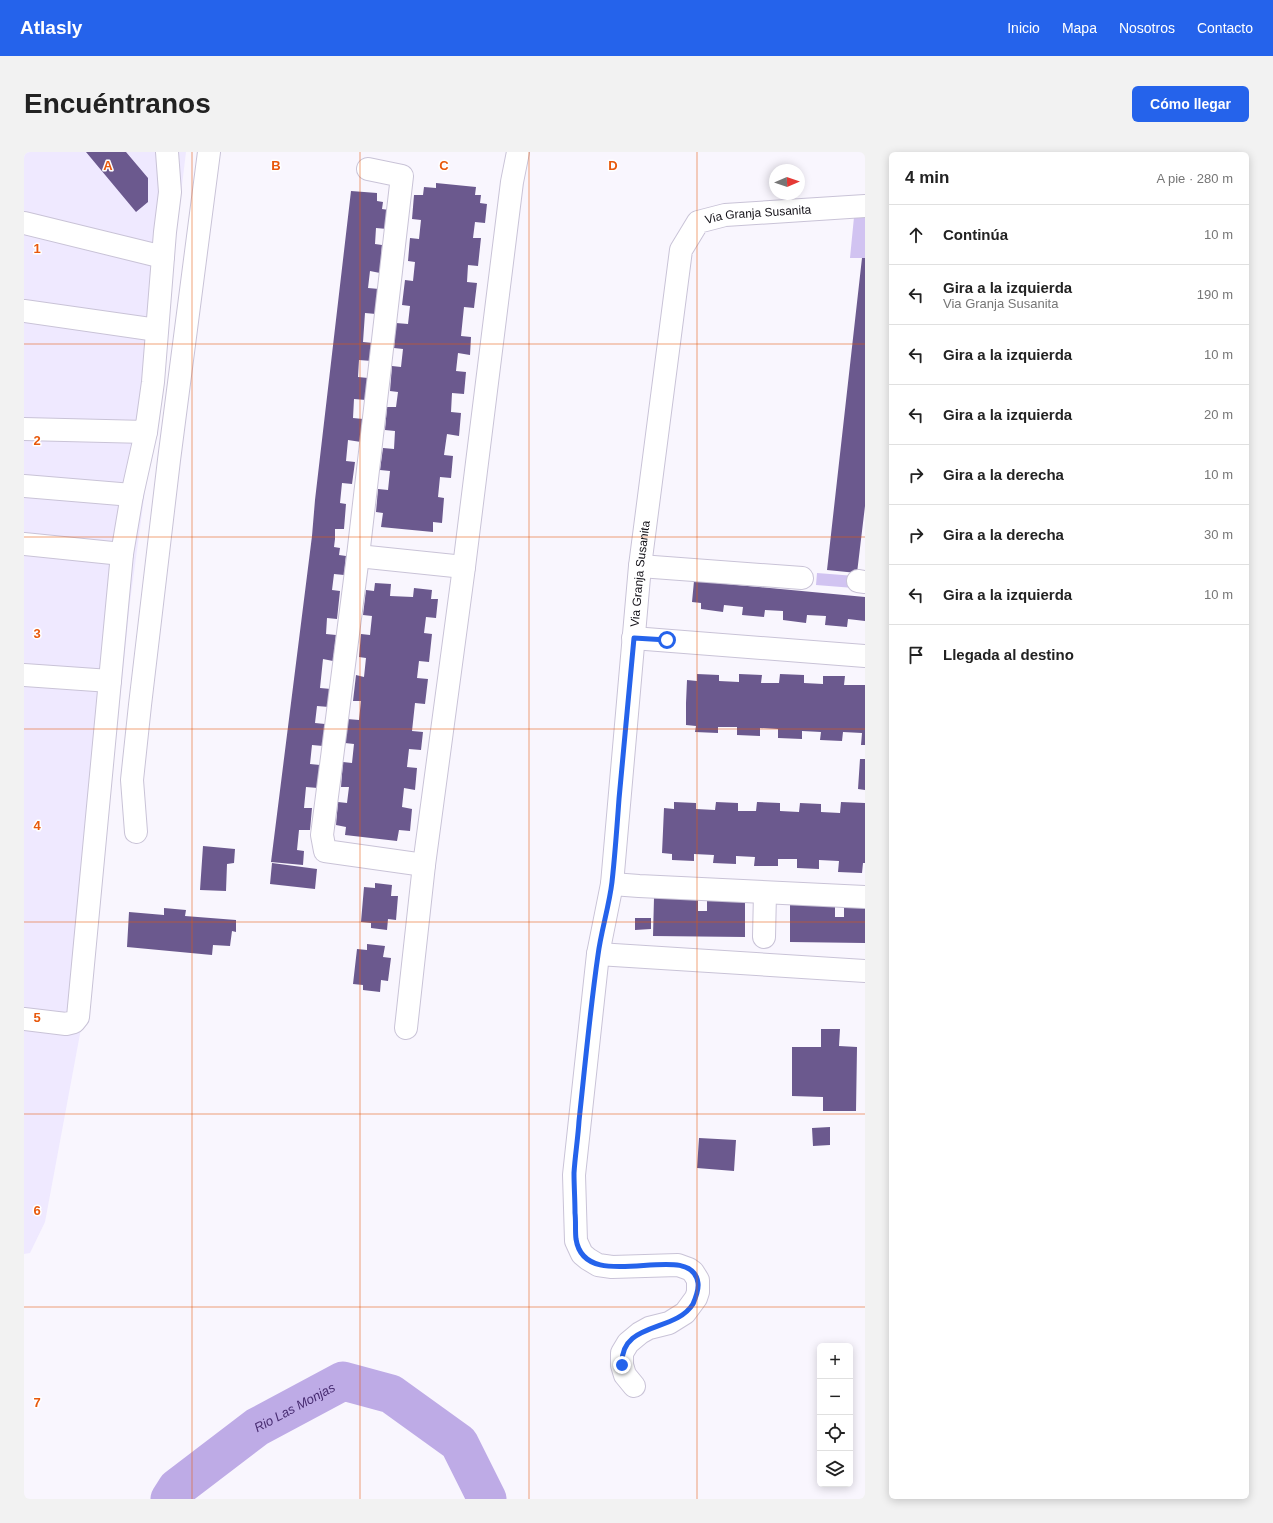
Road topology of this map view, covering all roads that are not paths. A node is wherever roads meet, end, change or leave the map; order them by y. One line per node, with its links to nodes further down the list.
1 (167, 152): 7 (street)
2 (209, 152): 24 (street)
3 (518, 152): 18 (street)
4 (368, 169): 16 (street)
5 (865, 206): 17 (street, Via Granja Susanita)
6 (24, 223): 7 (street)
7 (163, 257): 9 (street)
8 (24, 311): 9 (street)
9 (157, 330): 11 (street)
10 (24, 429): 11 (street)
11 (146, 432): 13 (street)
12 (24, 486): 13 (street)
13 (132, 495): 15 (street)
14 (24, 544): 15 (street)
15 (122, 554): 23 (street)
16 (358, 556): 18 (street); 25 (street)
17 (640, 566): 19 (street); 20 (street, Via Granja Susanita)
18 (464, 567): 25 (street)
19 (802, 578)
20 (634, 638): 21 (street); 26 (street, Via Granja Susanita)
21 (865, 656)
22 (24, 675): 23 (street)
23 (110, 681): 32 (street)
24 (136, 832)
25 (424, 865): 33 (street)
26 (612, 884): 27 (street); 30 (street, Via Granja Susanita)
27 (765, 893): 28 (street); 29 (street)
28 (865, 898)
29 (764, 937)
30 (598, 954): 31 (street); 34 (street, Via Granja Susanita)
31 (865, 971)
32 (24, 1019)
33 (406, 1028)
34 (634, 1386)

